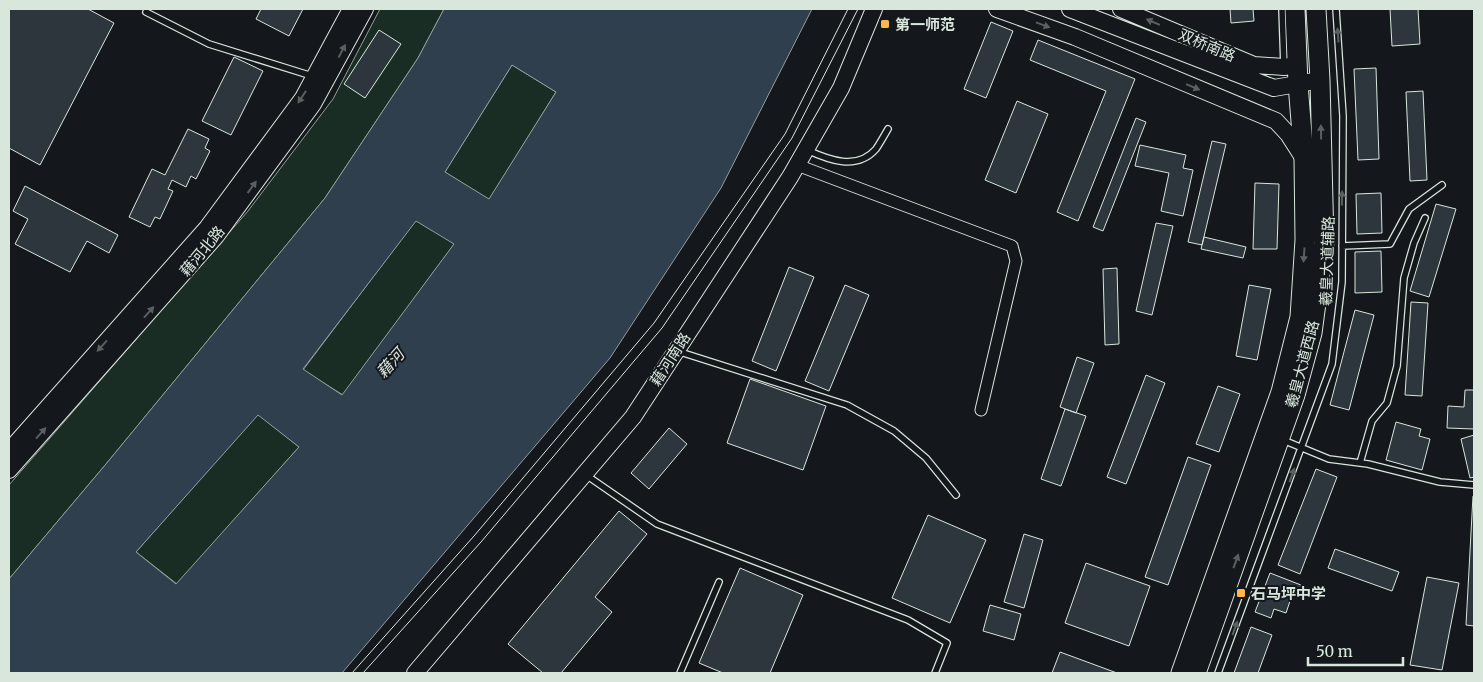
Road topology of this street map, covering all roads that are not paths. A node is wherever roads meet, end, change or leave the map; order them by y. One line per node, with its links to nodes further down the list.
1 (351, 9): 13 (main road, 藉河北路)
2 (365, 9): 29 (main road, 藉河北路, one-way to 2)
3 (874, 9): 17 (main road, 藉河南路)
4 (997, 9): 18 (main road, one-way to 18)
5 (1070, 9): 15 (main road)
6 (1121, 9): 12 (main road, 双桥南路, one-way to 6)
7 (1282, 9): 12 (lane)
8 (1295, 9): 12 (main road, 羲皇大道西路)
9 (1316, 9): 14 (main road, 羲皇大道西路)
10 (1336, 9): 22 (lane, 羲皇大道辅路, one-way to 10)
11 (146, 12): 13 (lane)
12 (1291, 66): 15 (main road, 羲皇大道西路)
13 (314, 77): 27 (main road, 藉河北路, one-way to 27)
14 (1320, 80): 15 (main road); 25 (main road, 羲皇大道西路, one-way to 14)
15 (1298, 84): 18 (main road, 羲皇大道西路)
16 (888, 129): 17 (lane)
17 (806, 150): 19 (main road, 藉河南路)
18 (1304, 159): 37 (main road, 羲皇大道西路, one-way to 37)
19 (797, 165): 23 (main road, 藉河南路); 24 (street)
20 (1442, 185): 22 (lane)
21 (1425, 218): 28 (lane)
22 (1342, 246): 26 (lane, 羲皇大道辅路)
23 (676, 351): 30 (main road, 藉河南路); 32 (lane)
24 (981, 410)
25 (1280, 438): 26 (lane); 38 (main road, 羲皇大道西路, one-way to 25)
26 (1302, 448): 28 (lane); 39 (lane, 羲皇大道辅路, one-way to 26)
27 (9, 451)
28 (1360, 463): 31 (lane)
29 (9, 470)
30 (584, 474): 34 (main road, 藉河南路); 36 (lane)
31 (1474, 486)
32 (956, 495)
33 (719, 582): 35 (lane)
34 (415, 673)
35 (680, 673)
36 (935, 673)
37 (1181, 673)
38 (1196, 673)
39 (1218, 673)

